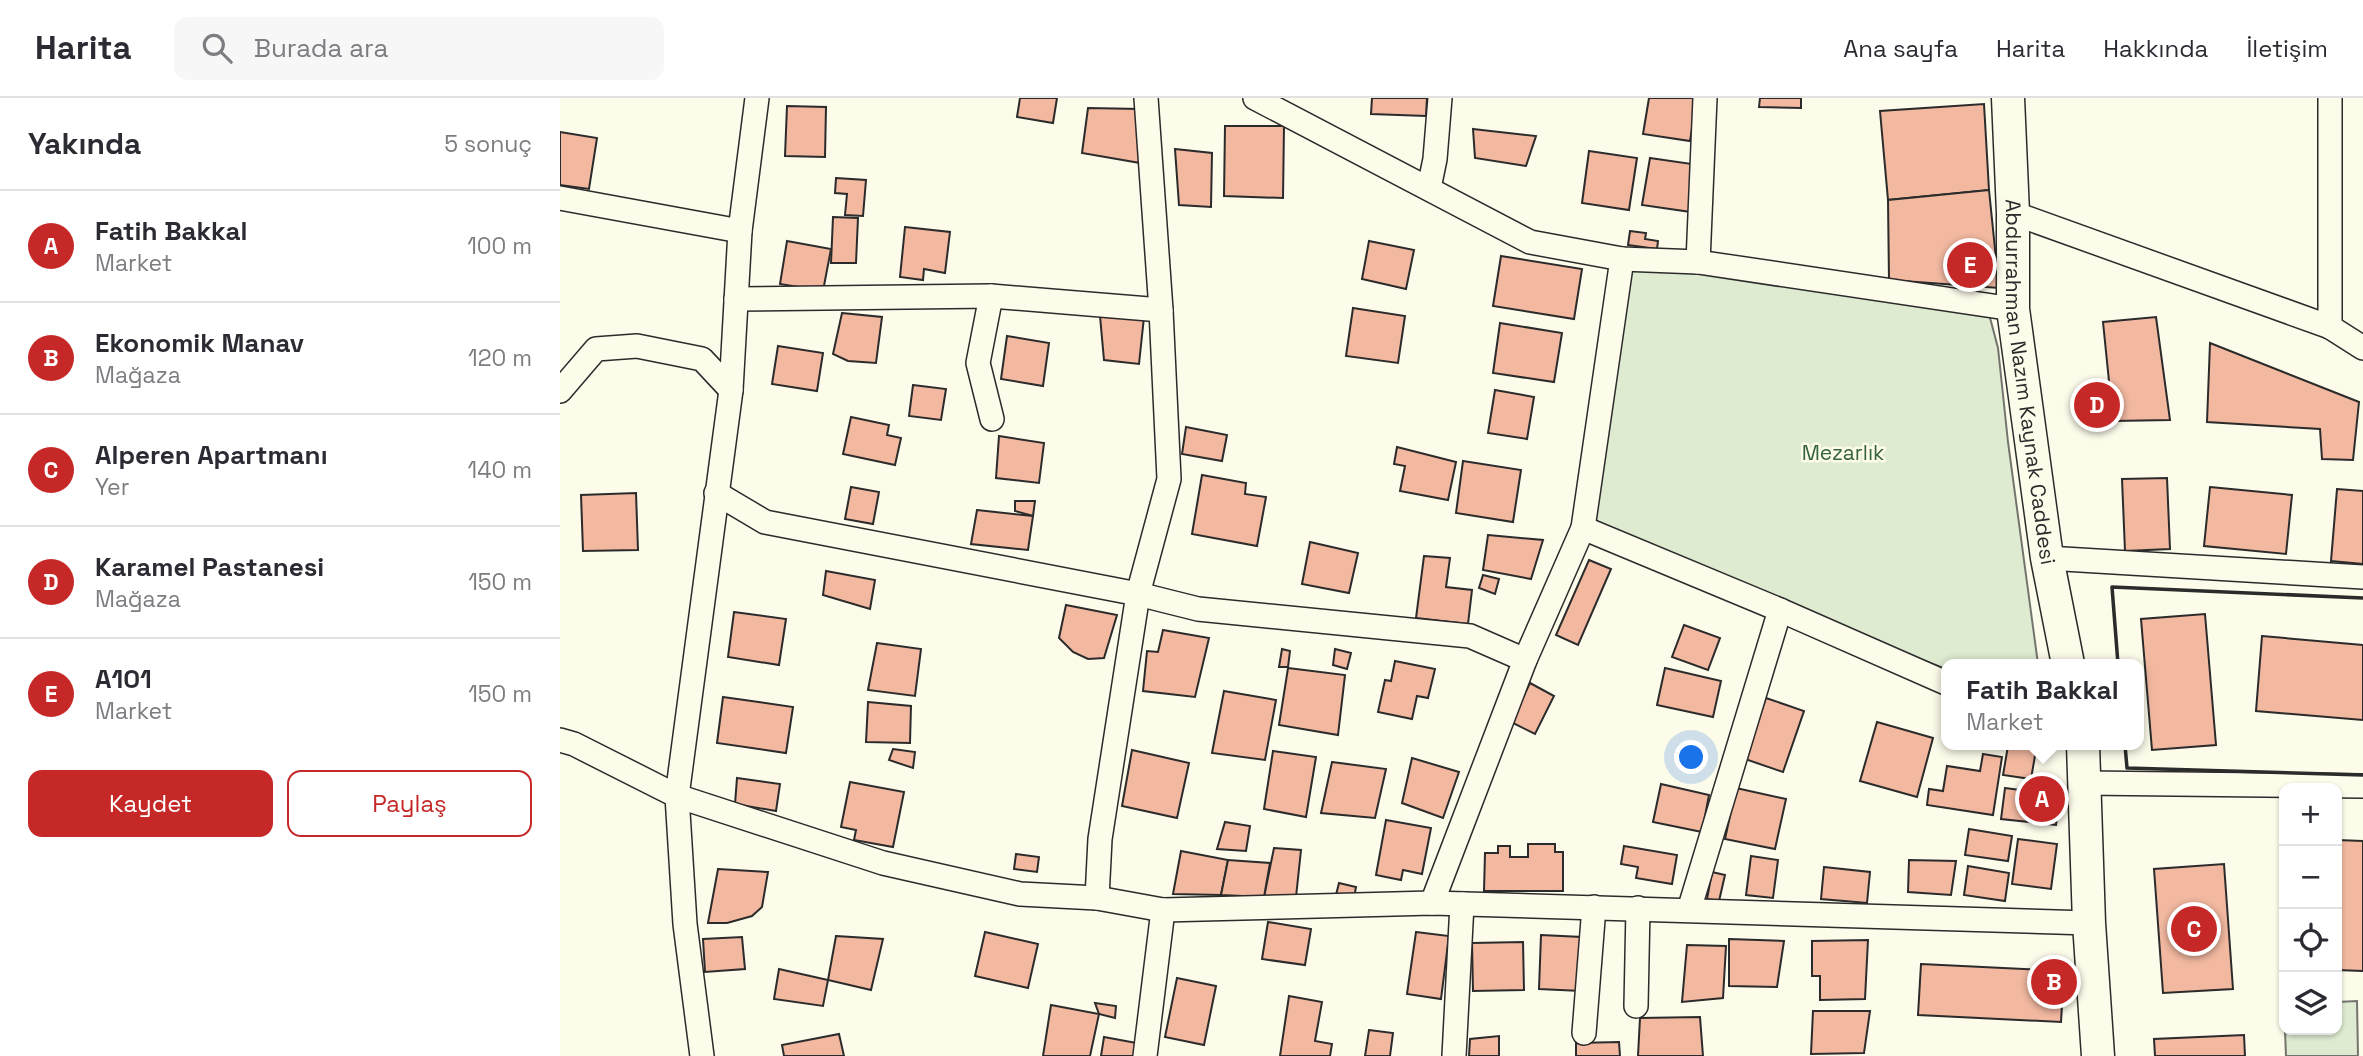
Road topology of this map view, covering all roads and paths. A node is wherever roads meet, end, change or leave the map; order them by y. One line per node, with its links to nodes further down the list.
1 (757, 98): 11 (street)
2 (1146, 98): 17 (street)
3 (1255, 98): 8 (street)
4 (1440, 98): 8 (street)
5 (1705, 98): 13 (street)
6 (2008, 98): 10 (street, Abdurrahman Nazım Kaynak Caddesi)
7 (2330, 98): 18 (street)
8 (1429, 188): 12 (street)
9 (560, 198): 11 (street)
10 (2013, 213): 16 (street, Abdurrahman Nazım Kaynak Caddesi); 18 (street)
11 (740, 231): 15 (street)
12 (1622, 258): 13 (street); 24 (street)
13 (1698, 262): 16 (street)
14 (990, 296): 15 (street); 17 (street); 22 (street)
15 (736, 299): 20 (street)
16 (2013, 309): 25 (street, Abdurrahman Nazım Kaynak Caddesi)
17 (1161, 310): 27 (street)
18 (2330, 327): 19 (street)
19 (2363, 348)
20 (731, 390): 21 (street); 23 (street)
21 (560, 391)
22 (992, 419)
23 (716, 493): 27 (street); 36 (street)
24 (1583, 528): 28 (street); 30 (street)
25 (2047, 558): 26 (street); 29 (street, Abdurrahman Nazım Kaynak Caddesi)
26 (2363, 577)
27 (1138, 594): 30 (street); 37 (street)
28 (1780, 610): 31 (street); 43 (street)
29 (2067, 659)
30 (1525, 660): 38 (street)
31 (1941, 681)
32 (560, 740): 36 (street)
33 (2082, 750): 34 (street)
34 (2084, 783): 35 (street); 44 (street)
35 (2363, 786)
36 (677, 796): 37 (street); 47 (street)
37 (1097, 898): 42 (street)
38 (1432, 903): 39 (street); 42 (street)
39 (1462, 904): 40 (street); 49 (street)
40 (1594, 907): 41 (street); 46 (street)
41 (1638, 908): 43 (street); 45 (street)
42 (1163, 910): 48 (street)
43 (1689, 910): 44 (street)
44 (2089, 923): 50 (street)
45 (1636, 1006)
46 (1584, 1033)
47 (702, 1056)
48 (1145, 1056)
49 (1454, 1056)
50 (2098, 1056)

